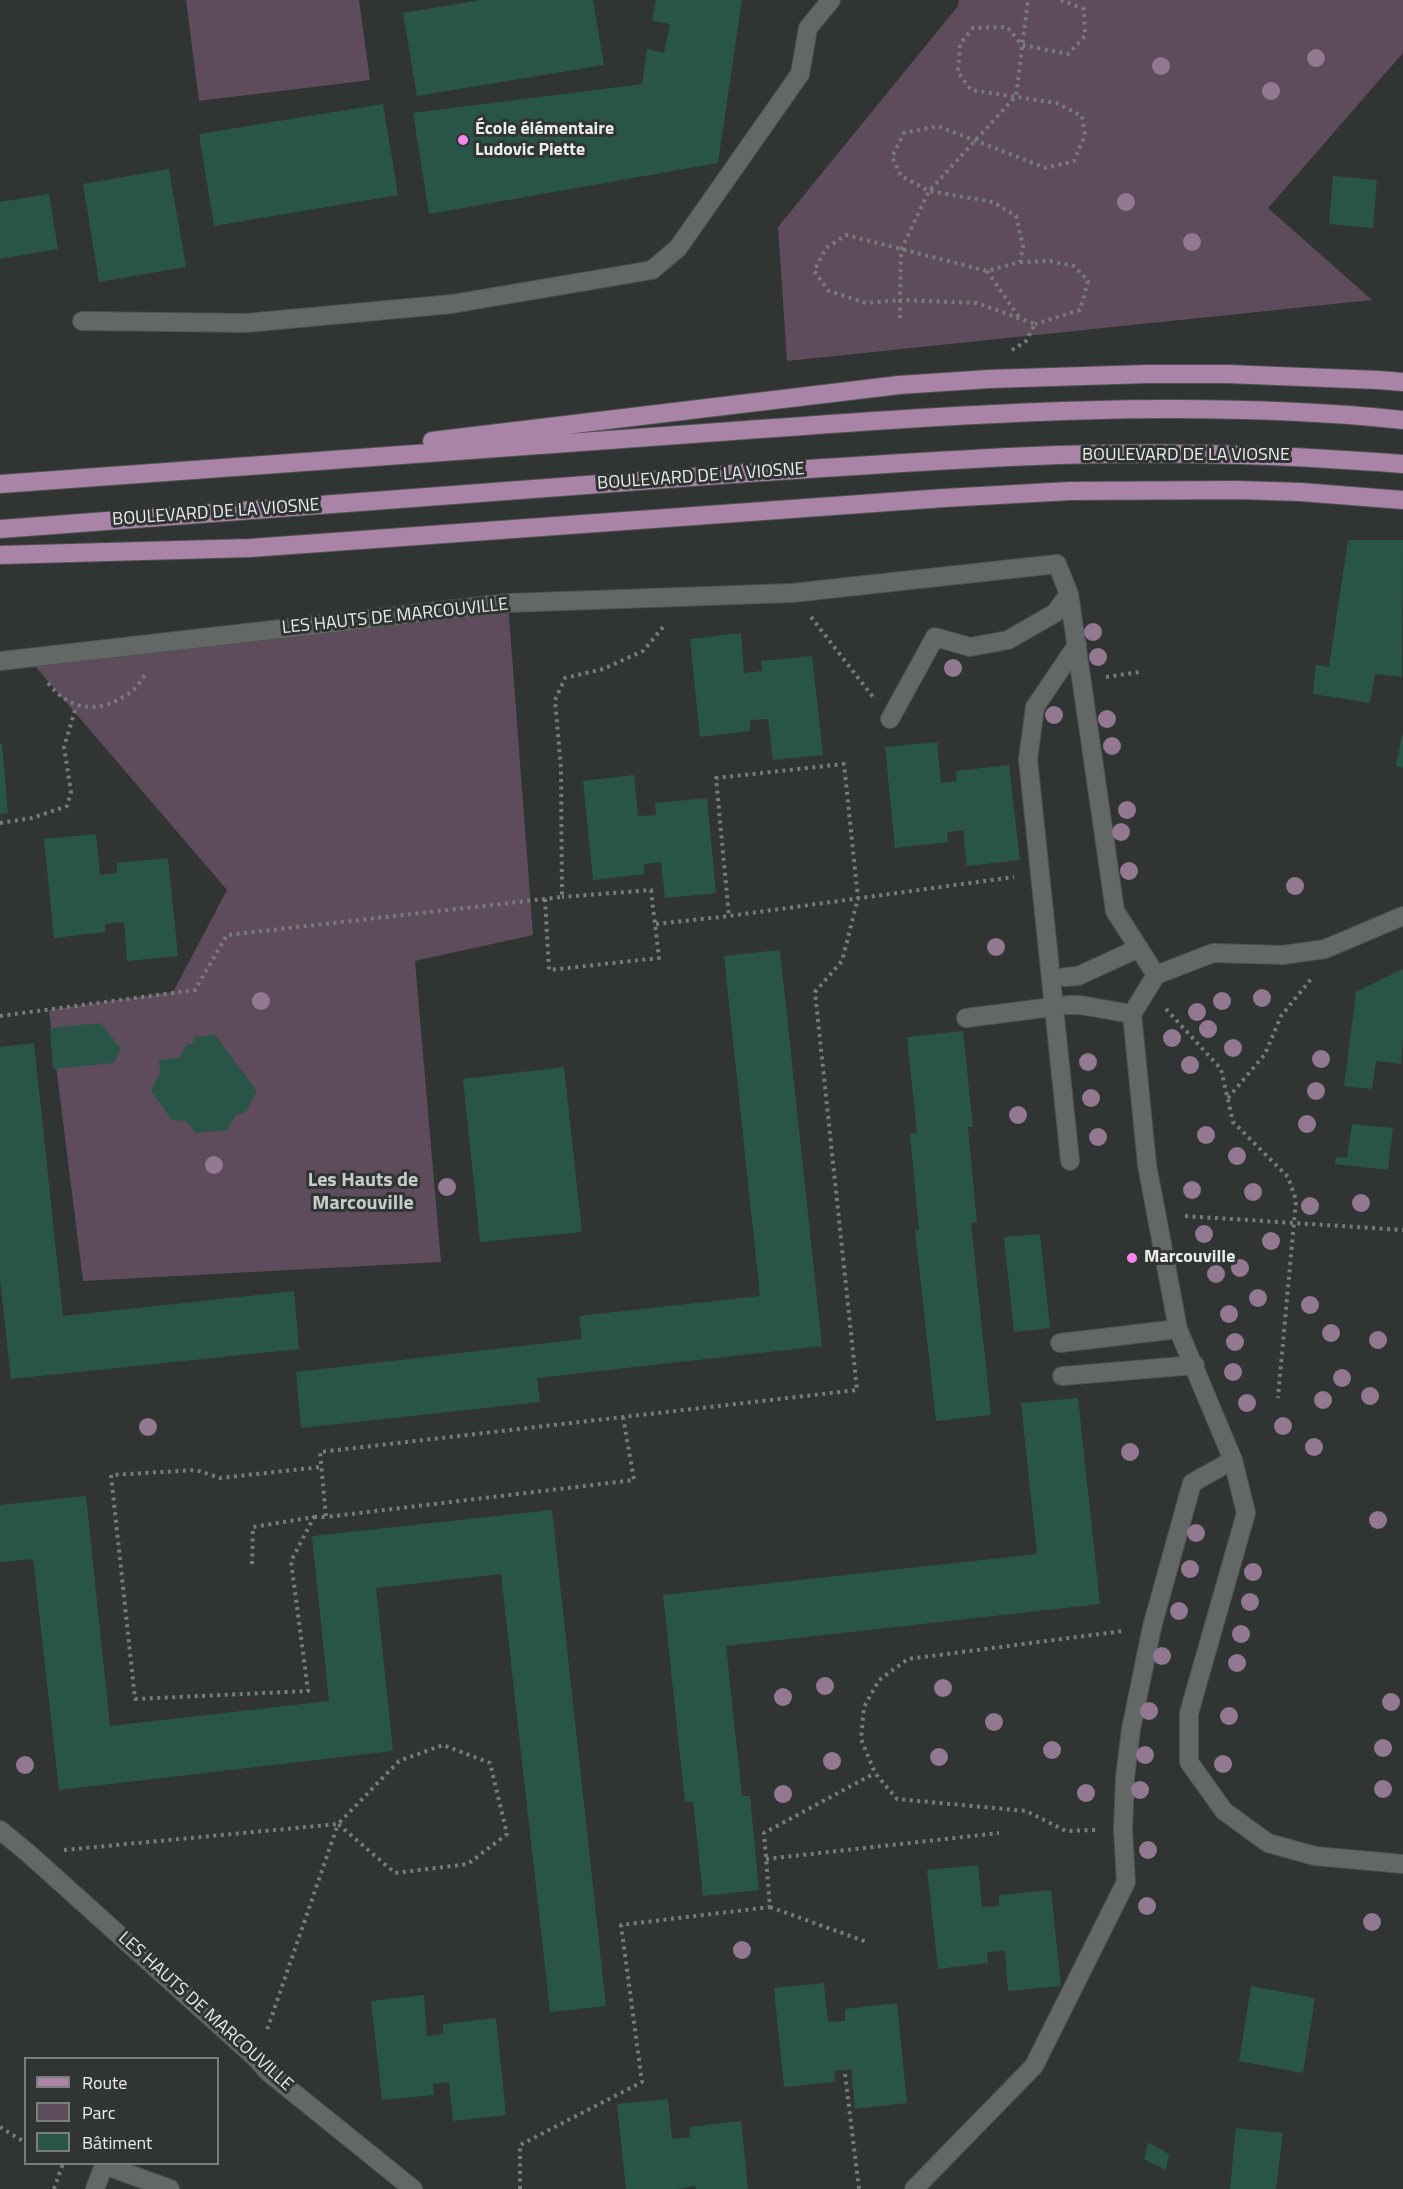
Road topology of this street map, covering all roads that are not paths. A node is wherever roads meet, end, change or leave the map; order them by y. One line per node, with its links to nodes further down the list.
1 (831, 0): 2 (street)
2 (82, 321)
3 (1403, 382): 6 (main road)
4 (1403, 420): 6 (main road)
5 (1403, 464): 9 (main road, BOULEVARD DE LA VIOSNE)
6 (213, 469): 7 (main road)
7 (0, 484)
8 (1403, 500): 10 (main road)
9 (0, 530)
10 (0, 555)
11 (1069, 594): 12 (street); 13 (street, LES HAUTS DE MARCOUVILLE); 14 (street)
12 (1077, 645): 16 (street); 19 (street)
13 (0, 661)
14 (890, 719)
15 (1403, 916): 18 (street)
16 (1139, 948): 17 (street); 18 (street)
17 (1065, 977)
18 (1152, 982): 20 (street)
19 (1060, 1006): 20 (street); 21 (street); 22 (street)
20 (1132, 1014): 23 (street)
21 (966, 1018)
22 (1070, 1161)
23 (1178, 1329): 24 (street); 25 (street)
24 (1060, 1343)
25 (1195, 1365): 26 (street); 27 (street)
26 (1062, 1376)
27 (1233, 1460): 29 (street); 33 (street)
28 (0, 1830): 32 (street, LES HAUTS DE MARCOUVILLE)
29 (1403, 1864)
30 (95, 2189): 31 (street)
31 (170, 2189)
32 (414, 2189)
33 (914, 2189)

